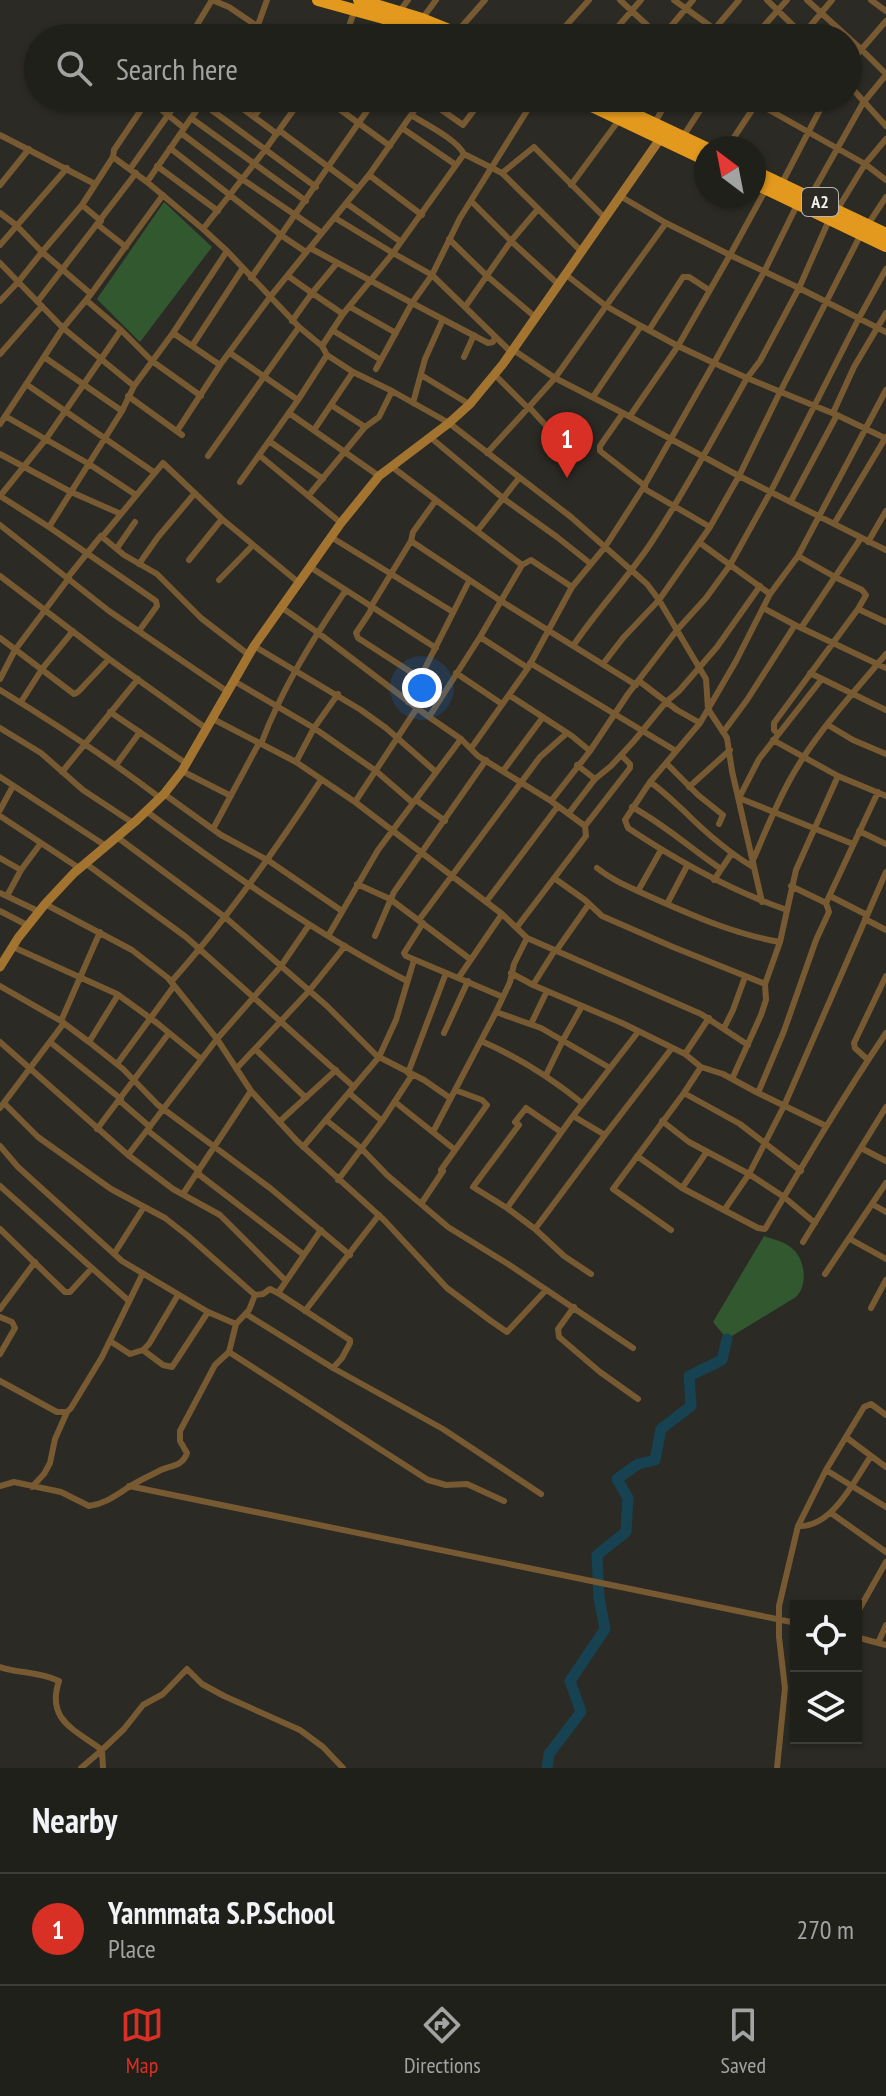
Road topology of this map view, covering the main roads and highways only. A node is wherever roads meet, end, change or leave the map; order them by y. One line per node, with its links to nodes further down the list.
1 (318, 0): 2 (highway)
2 (362, 3): 3 (highway); 4 (highway)
3 (406, 24)
4 (410, 24)
5 (604, 112): 8 (highway)
6 (631, 112): 7 (highway)
7 (694, 143)
8 (694, 155)
9 (766, 177): 11 (highway, A2)
10 (766, 188): 11 (highway, A2)
11 (803, 198): 12 (highway, A2)
12 (864, 230): 13 (highway, A2); 14 (highway, A2)
13 (886, 234)
14 (886, 246)

